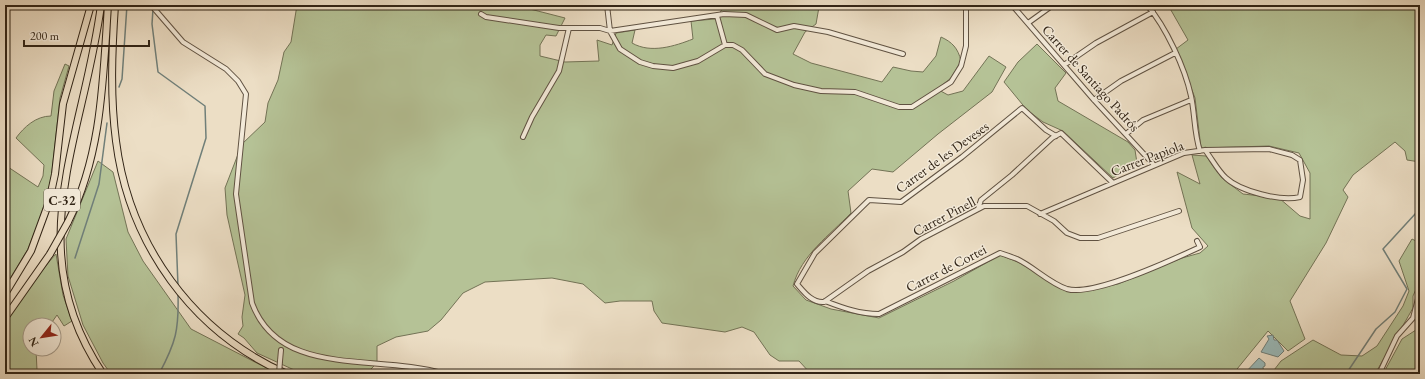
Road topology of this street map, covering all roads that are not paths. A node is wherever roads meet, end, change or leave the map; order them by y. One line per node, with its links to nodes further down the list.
1 (91, 5): 34 (highway, C-32)
2 (101, 5): 43 (highway, C-32)
3 (108, 5): 37 (highway, C-32, bridge)
4 (115, 5): 45 (highway)
5 (151, 5): 38 (street)
6 (607, 5): 16 (street)
7 (966, 5): 17 (street)
8 (1012, 5): 14 (street, Carrer de Santiago Padrós)
9 (1053, 5): 14 (street)
10 (1147, 5): 11 (street)
11 (1153, 12): 18 (street); 20 (street)
12 (482, 14): 15 (street)
13 (717, 16): 16 (street); 17 (street); 19 (street)
14 (1028, 24): 20 (street, Carrer de Santiago Padrós)
15 (569, 28): 16 (street); 25 (street)
16 (610, 31): 17 (street)
17 (726, 45)
18 (1175, 53): 21 (street); 22 (street)
19 (903, 54)
20 (1064, 65): 21 (street, Carrer de Santiago Padrós)
21 (1094, 100): 23 (street, Carrer de Santiago Padrós)
22 (1191, 100): 23 (street); 26 (street)
23 (1126, 134): 27 (street, Carrer de Santiago Padrós)
24 (1056, 136): 28 (street); 29 (street); 36 (street, Carrer de les Deveses)
25 (523, 137)
26 (1203, 150): 26 (street, Carrer Papiola); 27 (street, Carrer Papiola)
27 (1154, 165): 28 (street, Carrer Papiola)
28 (1112, 182): 31 (street, Carrer Papiola)
29 (978, 209): 31 (street, Carrer Pinell); 35 (street, Carrer Pinell)
30 (1179, 211): 31 (street, Carrer Pinell)
31 (1040, 214)
32 (1196, 241): 35 (street, Carrer de Cortei)
33 (1420, 291): 47 (street)
34 (5, 294)
35 (825, 301): 36 (street, Carrer Pinell)
36 (819, 303)
37 (5, 318)
38 (268, 337)
39 (276, 346): 40 (street)
40 (281, 350): 41 (street); 44 (street, bridge)
41 (287, 352)
42 (356, 367): 46 (street)
43 (103, 374)
44 (279, 374)
45 (287, 374)
46 (445, 374)
47 (1379, 374)

